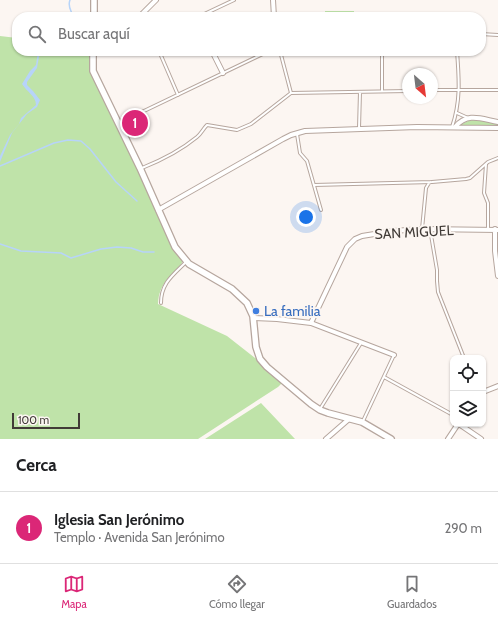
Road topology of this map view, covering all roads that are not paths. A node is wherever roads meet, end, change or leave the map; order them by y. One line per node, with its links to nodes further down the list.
1 (94, 0): 7 (street)
2 (156, 0): 8 (street)
3 (224, 0): 6 (lane)
4 (234, 0): 6 (lane)
5 (273, 0): 10 (street)
6 (228, 3): 9 (lane)
7 (94, 12)
8 (144, 12)
9 (209, 12)
10 (274, 12)
11 (486, 34): 12 (lane)
12 (498, 35)
13 (92, 56): 32 (street)
14 (161, 56): 28 (lane)
15 (214, 56): 20 (street)
16 (259, 56): 20 (lane)
17 (281, 56): 27 (lane)
18 (382, 56): 24 (lane)
19 (457, 56): 22 (lane)
20 (223, 73): 28 (lane)
21 (438, 90): 22 (lane)
22 (459, 90): 23 (lane); 29 (lane)
23 (498, 90)
24 (382, 91): 25 (lane); 26 (lane)
25 (402, 91)
26 (360, 92): 27 (lane); 34 (lane)
27 (291, 93): 39 (lane)
28 (178, 95): 32 (lane)
29 (457, 113): 30 (lane); 33 (lane)
30 (469, 118): 31 (street); 33 (street)
31 (498, 122)
32 (118, 124): 39 (street)
33 (453, 127): 34 (street); 35 (street)
34 (359, 128): 36 (street)
35 (498, 128)
36 (296, 133): 41 (lane); 42 (street)
37 (498, 158): 38 (lane)
38 (486, 164): 40 (lane); 46 (lane)
39 (140, 168): 42 (street)
40 (432, 182): 41 (lane); 44 (lane)
41 (314, 185): 43 (lane)
42 (158, 210): 48 (street)
43 (321, 210)
44 (422, 229): 45 (street, SAN MIGUEL); 52 (street, SAN MIGUEL)
45 (430, 229): 46 (street, SAN MIGUEL); 55 (lane)
46 (488, 230): 47 (street, SAN MIGUEL)
47 (497, 230): 49 (street)
48 (186, 262): 50 (lane); 51 (street)
49 (498, 276)
50 (161, 304)
51 (254, 318): 52 (street); 59 (street)
52 (311, 323): 53 (street)
53 (361, 342): 54 (street); 59 (lane)
54 (394, 355): 56 (lane)
55 (463, 355)
56 (384, 377): 60 (lane); 62 (lane)
57 (498, 386): 58 (street)
58 (486, 391)
59 (320, 410): 61 (street)
60 (450, 413)
61 (349, 419): 62 (street); 65 (street)
62 (362, 422): 66 (street)
63 (456, 427): 67 (street)
64 (463, 427): 68 (street)
65 (326, 439)
66 (391, 439)
67 (448, 439)
68 (481, 439)

